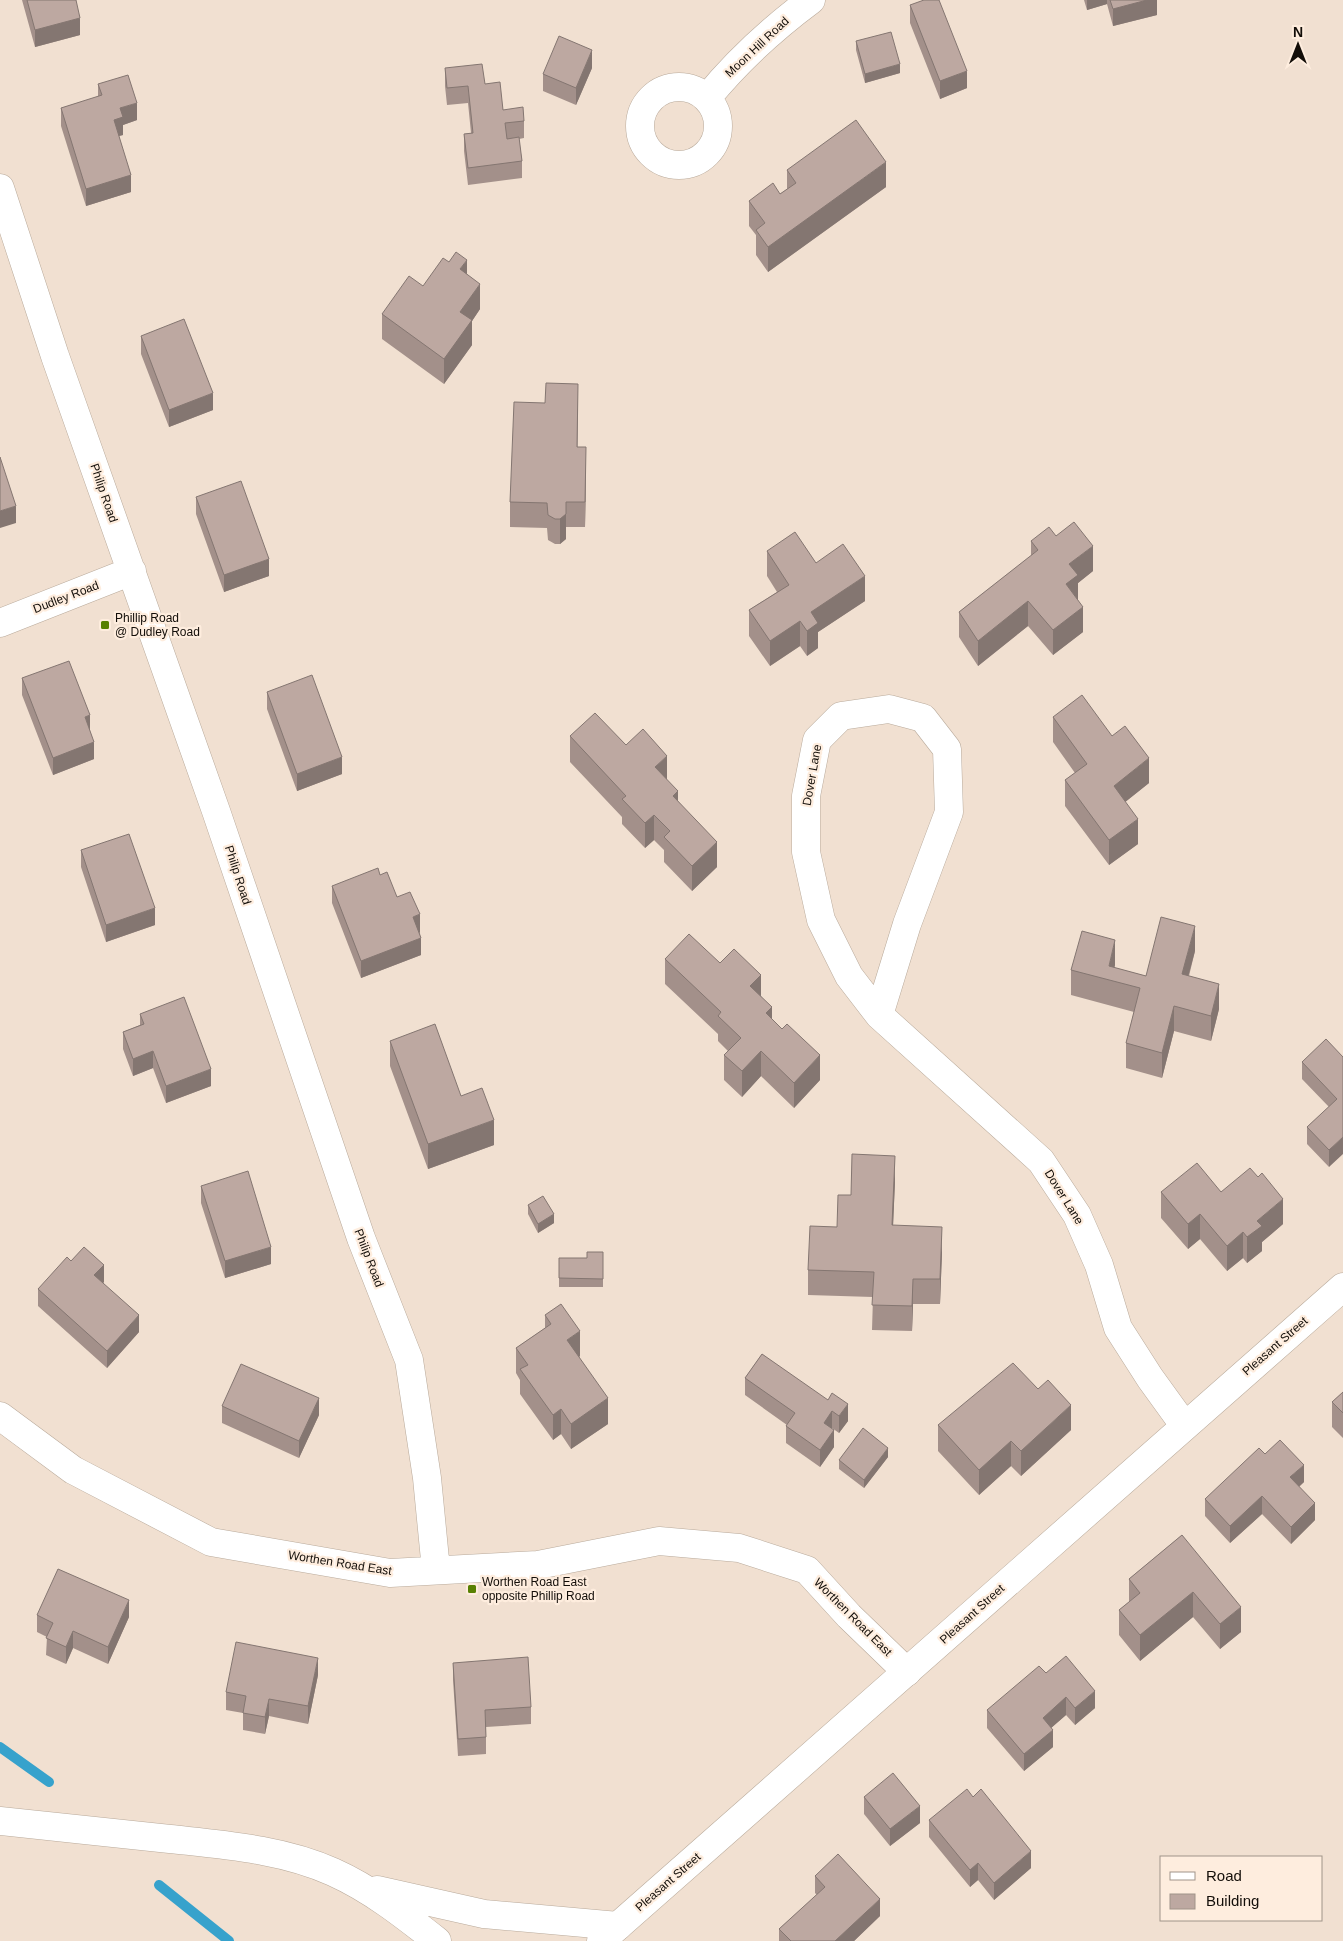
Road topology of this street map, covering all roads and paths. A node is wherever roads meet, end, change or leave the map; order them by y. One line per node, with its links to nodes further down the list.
1 (811, 0): 2 (main road, Moon Hill Road)
2 (707, 98)
3 (0, 188): 4 (main road, Philip Road)
4 (132, 571): 5 (main road, Dudley Road); 10 (main road, Philip Road)
5 (0, 623)
6 (879, 1016): 6 (main road, Dover Lane); 9 (main road, Dover Lane)
7 (1343, 1287): 9 (main road, Pleasant Street)
8 (0, 1416): 10 (main road, Worthen Road East)
9 (1184, 1425): 11 (main road, Pleasant Street)
10 (436, 1570): 11 (main road, Worthen Road East)
11 (908, 1672): 14 (main road, Pleasant Street)
12 (0, 1821): 13 (main road)
13 (361, 1886): 14 (main road); 15 (main road)
14 (609, 1934)
15 (437, 1941)

